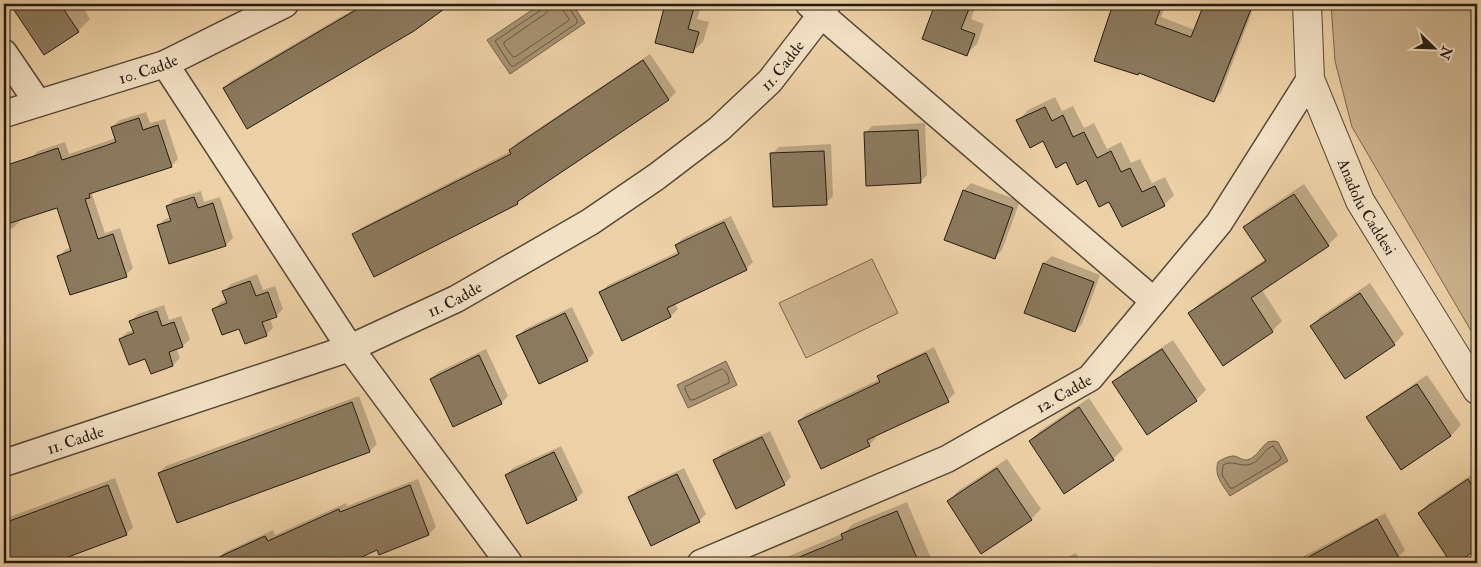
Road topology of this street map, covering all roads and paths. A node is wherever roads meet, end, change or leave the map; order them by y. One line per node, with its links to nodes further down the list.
1 (1307, 4): 6 (street, Anadolu Caddesi)
2 (272, 6): 5 (street, 10. Cadde)
3 (819, 8): 9 (street); 10 (street, 11. Cadde)
4 (4, 53): 7 (street)
5 (165, 64): 7 (street, 10. Cadde); 10 (street)
6 (1310, 79): 9 (street, 12. Cadde); 11 (street, Anadolu Caddesi)
7 (38, 103): 8 (street, 10. Cadde)
8 (4, 114)
9 (1154, 301): 14 (street, 12. Cadde)
10 (350, 348): 12 (street, 11. Cadde); 13 (street)
11 (1477, 390)
12 (4, 463)
13 (509, 563)
14 (701, 563)

